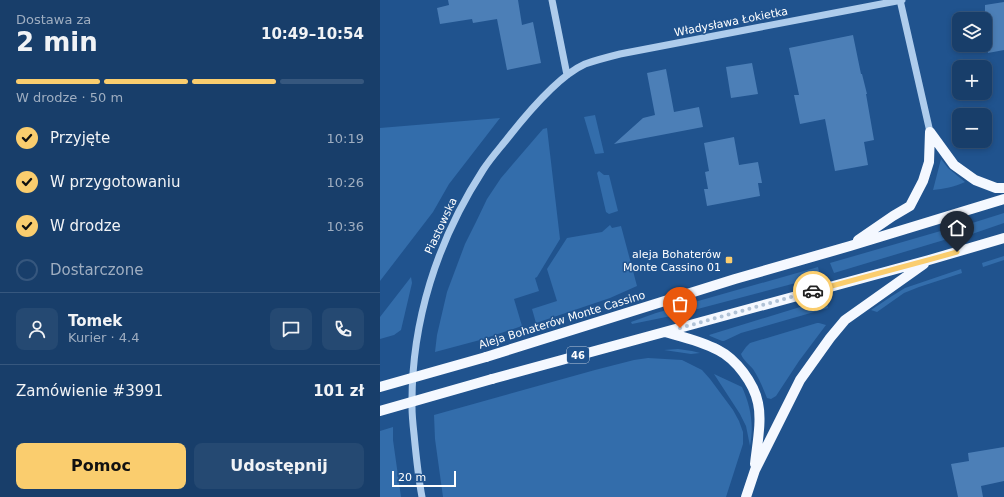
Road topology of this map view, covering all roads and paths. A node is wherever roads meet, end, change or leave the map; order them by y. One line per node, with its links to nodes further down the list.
1 (552, 0): 3 (street)
2 (901, 0): 3 (street, Władysława Łokietka); 4 (street)
3 (567, 75): 14 (street, Piastowska)
4 (930, 132): 5 (main road); 8 (main road)
5 (1004, 188)
6 (1004, 198): 8 (main road, Aleja Bohaterów Monte Cassino / 46)
7 (1004, 238): 9 (main road, 46)
8 (850, 246): 11 (main road, Aleja Bohaterów Monte Cassino / 46, bridge)
9 (928, 260): 10 (main road, 46); 13 (main road)
10 (664, 332): 12 (main road, 46, bridge); 13 (main road)
11 (380, 387)
12 (380, 411)
13 (755, 470): 15 (main road)
14 (422, 497)
15 (746, 497)

